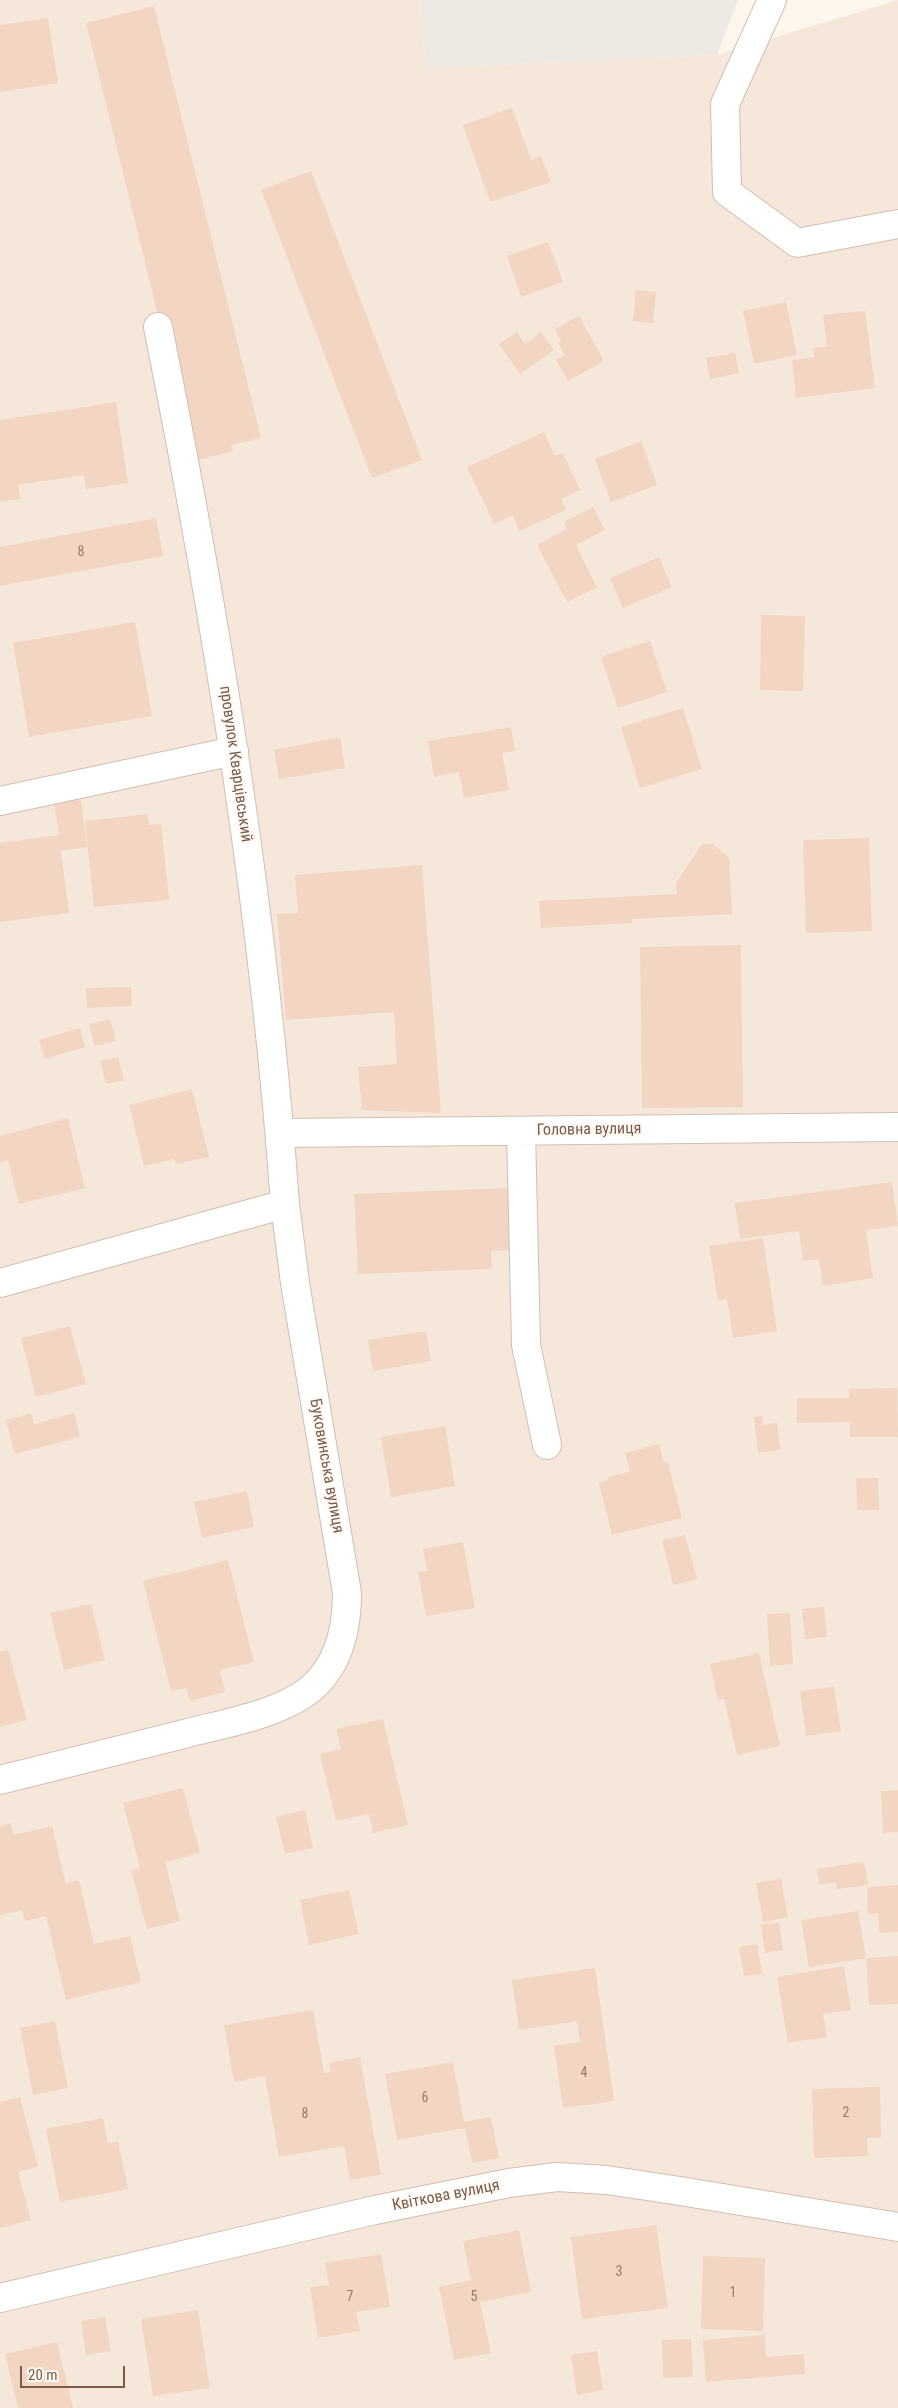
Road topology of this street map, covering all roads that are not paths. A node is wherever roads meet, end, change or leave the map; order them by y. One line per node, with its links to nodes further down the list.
1 (772, 0): 2 (street)
2 (898, 224)
3 (158, 327): 4 (street, провулок Кварцівський)
4 (234, 751): 5 (street); 8 (street, провулок Кварцівський)
5 (0, 801)
6 (898, 1127): 7 (street, Головна вулиця)
7 (521, 1131): 8 (street, Головна вулиця); 11 (street)
8 (280, 1133): 9 (street, провулок Кварцівський)
9 (286, 1204): 10 (street); 12 (street, Буковинська вулиця)
10 (0, 1283)
11 (548, 1445)
12 (0, 1780)
13 (898, 2227): 14 (street, Квіткова вулиця)
14 (0, 2298)

